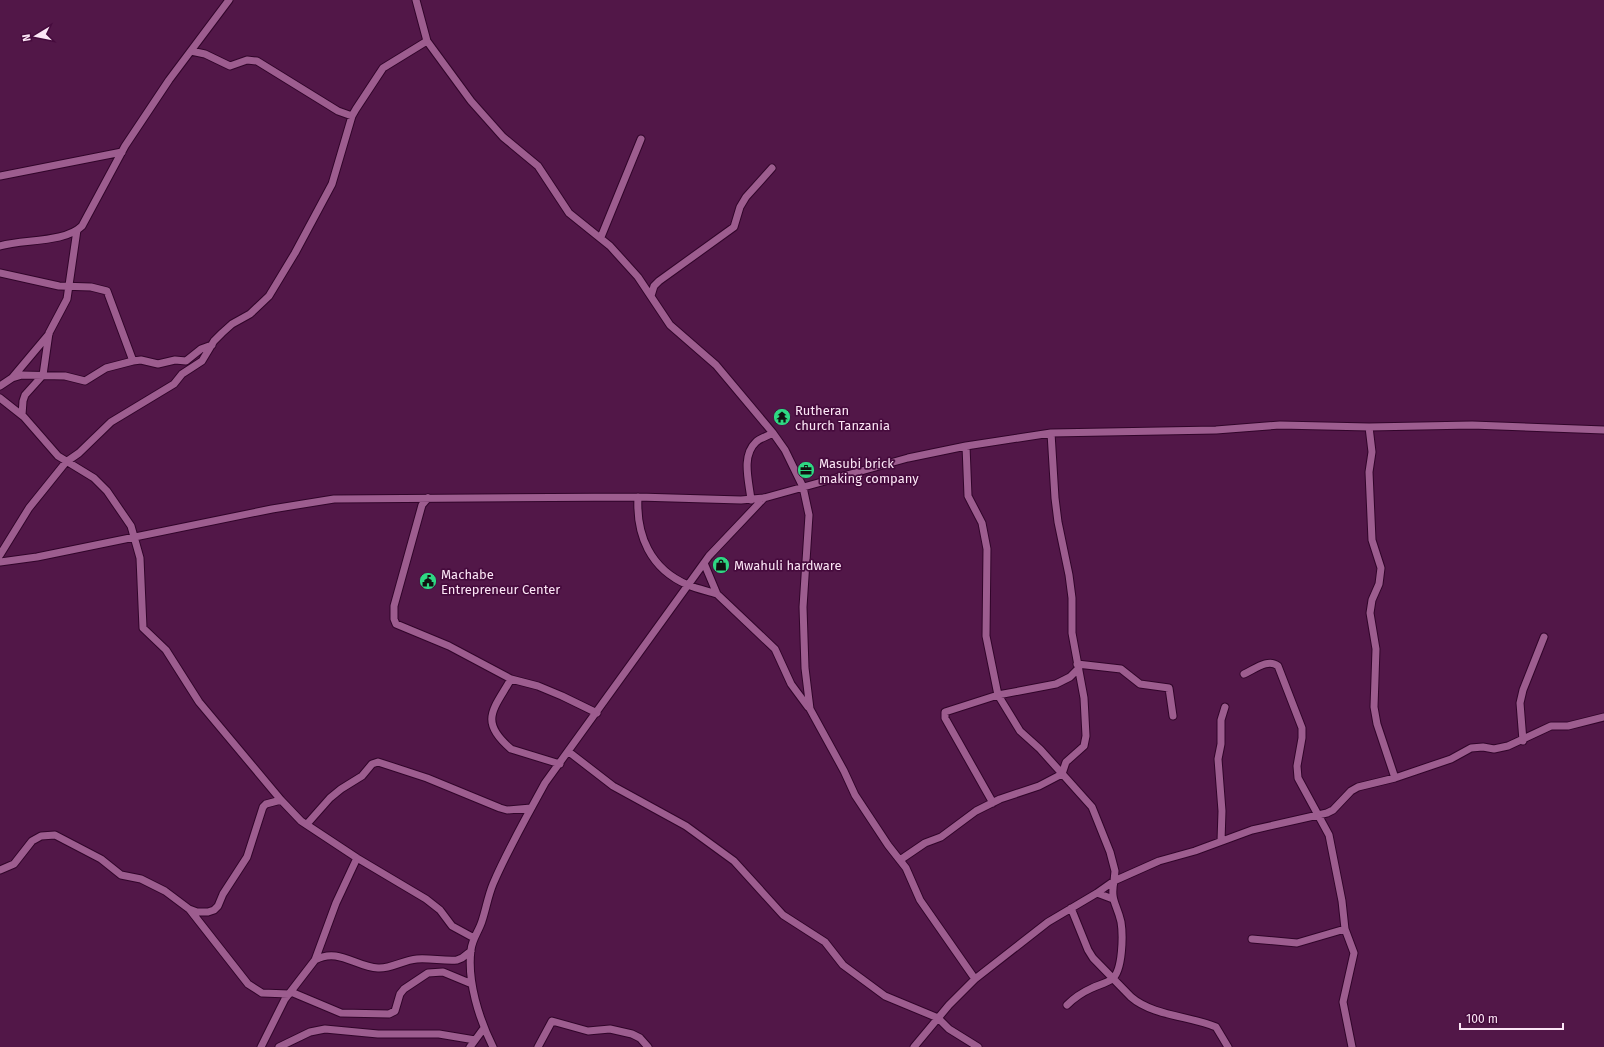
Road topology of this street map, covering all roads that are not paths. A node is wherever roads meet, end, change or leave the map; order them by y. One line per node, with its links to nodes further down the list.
1 (229, 0): 4 (street)
2 (416, 0): 3 (street)
3 (427, 41): 5 (street); 11 (street)
4 (191, 51): 5 (street); 7 (street)
5 (352, 116): 17 (street)
6 (641, 140): 11 (street)
7 (122, 152): 9 (street); 10 (street)
8 (772, 168): 15 (street)
9 (0, 176)
10 (77, 230): 12 (street); 14 (street)
11 (601, 237): 15 (street)
12 (0, 246)
13 (0, 273): 14 (street)
14 (70, 287): 16 (street); 18 (street)
15 (651, 296): 26 (street)
16 (50, 333): 19 (street); 20 (street)
17 (212, 345): 18 (street); 29 (street)
18 (133, 361): 19 (street)
19 (43, 375): 20 (street); 23 (street)
20 (12, 378): 21 (street)
21 (0, 386)
22 (0, 398): 23 (street)
23 (22, 416): 29 (street)
24 (1369, 426): 25 (street); 27 (street); 55 (street)
25 (1604, 430)
26 (773, 433): 30 (street); 34 (street)
27 (1051, 433): 28 (street); 42 (street)
28 (966, 446): 30 (street); 45 (street)
29 (66, 462): 35 (street); 36 (street)
30 (803, 487): 33 (street); 47 (street)
31 (638, 497): 32 (street); 34 (street); 39 (street)
32 (428, 498): 35 (street); 44 (street)
33 (764, 498): 34 (street); 38 (street)
34 (751, 500)
35 (135, 536): 37 (street); 56 (street)
36 (0, 555)
37 (0, 562)
38 (704, 563): 39 (street); 40 (street)
39 (688, 585): 40 (street); 48 (street)
40 (717, 594): 47 (street)
41 (1544, 636): 51 (street)
42 (1077, 667): 45 (street); 49 (street); 54 (street)
43 (1244, 674): 59 (street)
44 (511, 679): 48 (street); 53 (street)
45 (998, 695): 54 (street); 57 (street)
46 (1225, 707): 61 (street)
47 (810, 709): 63 (street)
48 (597, 713): 52 (street)
49 (1173, 716)
50 (1604, 717): 51 (street)
51 (1523, 741): 55 (street)
52 (569, 752): 53 (street); 80 (street)
53 (560, 764): 58 (street)
54 (1062, 774): 57 (street); 65 (street)
55 (1395, 778): 59 (street)
56 (281, 800): 60 (street); 69 (street)
57 (993, 803): 63 (street)
58 (531, 808): 60 (street); 71 (street)
59 (1318, 816): 61 (street); 70 (street)
60 (307, 824): 62 (street)
61 (1221, 842): 65 (street)
62 (357, 858): 71 (street); 74 (street)
63 (900, 860): 75 (street)
64 (0, 870): 69 (street)
65 (1114, 880): 66 (street); 67 (street)
66 (1097, 893): 67 (street); 68 (street)
67 (1113, 899): 76 (street)
68 (1071, 908): 75 (street); 76 (street)
69 (189, 909): 78 (street)
70 (1344, 928): 72 (street); 92 (street)
71 (474, 938): 73 (street)
72 (1252, 938)
73 (471, 951): 74 (street); 77 (street)
74 (315, 960): 78 (street)
75 (975, 979): 80 (street)
76 (1113, 979): 79 (street); 91 (street)
77 (472, 984): 78 (street); 81 (street)
78 (290, 993): 83 (street)
79 (1066, 1004)
80 (938, 1018): 89 (street); 90 (street)
81 (484, 1028): 82 (street); 86 (street)
82 (475, 1040): 84 (street); 85 (street)
83 (261, 1047)
84 (279, 1047)
85 (470, 1047)
86 (493, 1047)
87 (538, 1047): 88 (street)
88 (648, 1047)
89 (914, 1047)
90 (978, 1047)
91 (1228, 1047)
92 (1352, 1047)

